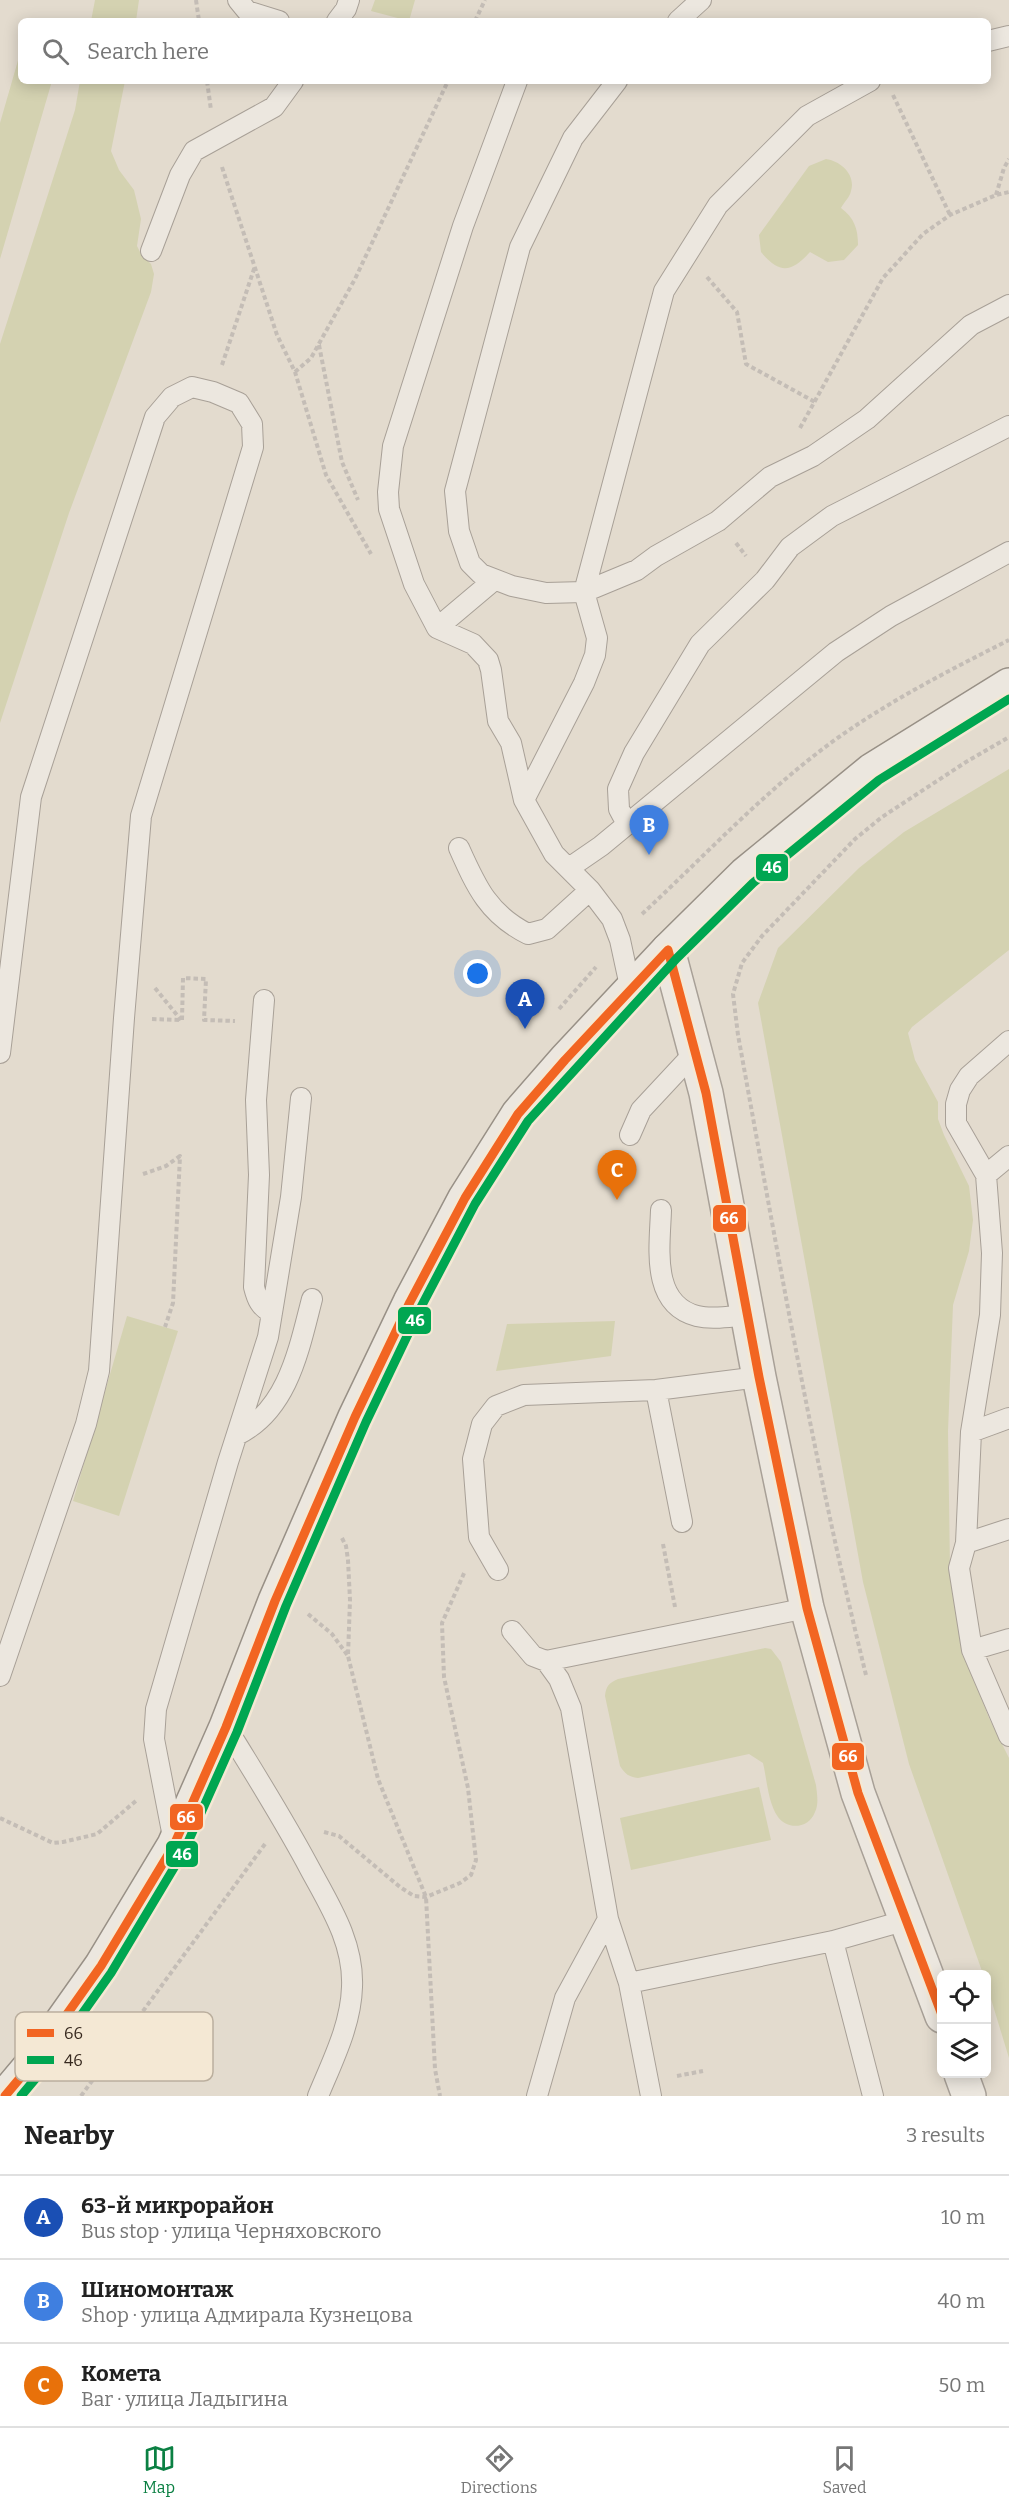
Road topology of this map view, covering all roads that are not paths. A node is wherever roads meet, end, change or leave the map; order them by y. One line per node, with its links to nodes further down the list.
1 (238, 0): 4 (lane)
2 (350, 0): 5 (lane)
3 (701, 0): 6 (lane)
4 (271, 18)
5 (339, 18)
6 (681, 18)
7 (1009, 36): 8 (lane)
8 (991, 40)
9 (291, 84): 13 (lane)
10 (516, 84): 19 (lane)
11 (615, 84): 17 (lane)
12 (865, 84): 18 (lane)
13 (151, 251)
14 (1009, 305): 18 (lane)
15 (1009, 426): 22 (lane)
16 (1009, 552): 22 (lane)
17 (494, 580): 18 (lane); 19 (lane)
18 (584, 592): 21 (lane)
19 (437, 628): 21 (lane)
20 (1009, 685): 26 (main road)
21 (524, 800): 24 (lane)
22 (627, 824): 24 (lane)
23 (459, 848): 25 (lane)
24 (569, 868): 25 (lane)
25 (590, 890): 27 (lane)
26 (668, 950): 27 (main road); 30 (main road)
27 (631, 991): 55 (main road)
28 (264, 1000): 38 (lane)
29 (1009, 1041): 35 (lane)
30 (696, 1051): 33 (lane); 39 (main road)
31 (0, 1053): 54 (lane)
32 (301, 1098): 38 (lane)
33 (630, 1135)
34 (1009, 1156): 35 (lane)
35 (986, 1176): 43 (lane)
36 (661, 1210): 39 (lane)
37 (312, 1299): 44 (lane)
38 (272, 1313): 44 (lane)
39 (748, 1315): 40 (main road)
40 (759, 1377): 41 (lane); 49 (main road)
41 (656, 1390): 45 (lane); 48 (lane)
42 (1009, 1418): 43 (lane)
43 (971, 1432): 47 (lane)
44 (237, 1435): 57 (lane)
45 (682, 1522)
46 (1009, 1529): 47 (lane)
47 (966, 1543): 52 (lane)
48 (498, 1570)
49 (807, 1608): 53 (lane); 59 (main road)
50 (512, 1630): 53 (lane)
51 (1009, 1639): 52 (lane)
52 (972, 1650): 56 (lane)
53 (546, 1661): 58 (lane)
54 (0, 1676)
55 (226, 1727): 57 (main road); 64 (lane)
56 (1009, 1736)
57 (174, 1845): 63 (main road)
58 (608, 1920): 61 (lane); 70 (lane)
59 (907, 1920): 60 (lane); 62 (main road)
60 (833, 1941): 61 (lane); 72 (lane)
61 (629, 1983): 71 (lane)
62 (937, 2002)
63 (68, 2012)
64 (344, 2029): 68 (lane); 69 (lane)
65 (964, 2078): 73 (main road)
66 (18, 2081): 67 (main road)
67 (5, 2096)
68 (303, 2096)
69 (318, 2096)
70 (537, 2096)
71 (651, 2096)
72 (873, 2096)
73 (969, 2096)

